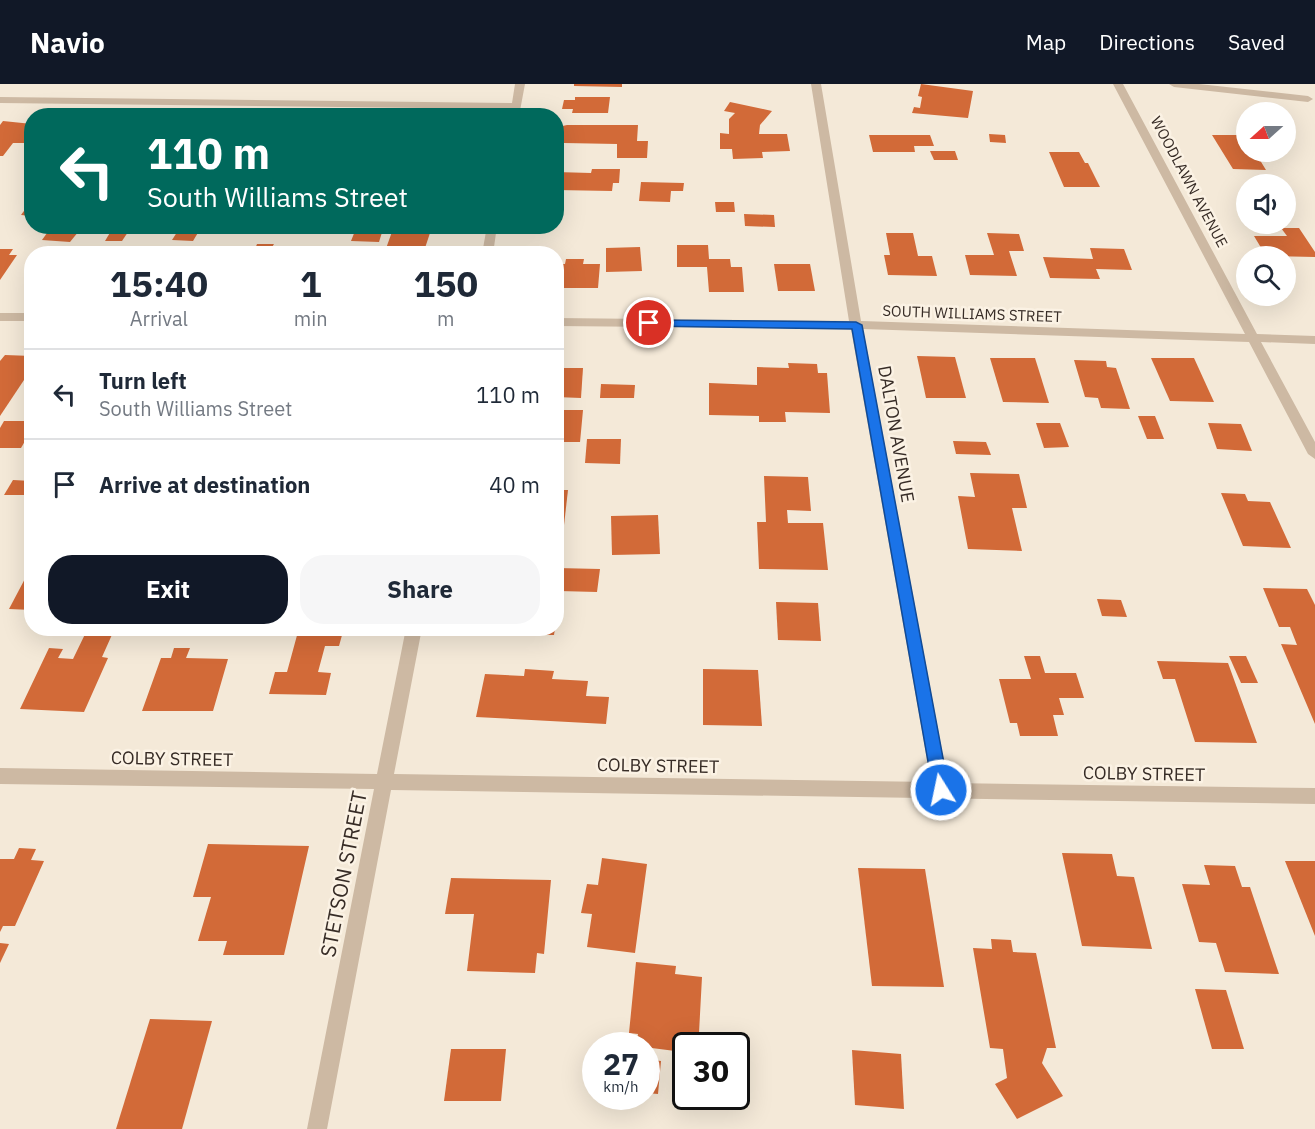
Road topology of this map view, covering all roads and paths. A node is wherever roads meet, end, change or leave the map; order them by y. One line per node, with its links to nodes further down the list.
1 (520, 84): 8 (street)
2 (816, 84): 12 (street, DALTON AVENUE)
3 (1118, 84): 13 (street, WOODLAWN AVENUE)
4 (1174, 84): 5 (street)
5 (1308, 99)
6 (0, 100): 7 (street)
7 (375, 108)
8 (516, 108)
9 (0, 317): 10 (street)
10 (24, 317)
11 (564, 322): 12 (street, SOUTH WILLIAMS STREET)
12 (856, 325): 13 (street, SOUTH WILLIAMS STREET); 19 (street, DALTON AVENUE)
13 (1254, 340): 14 (street, SOUTH WILLIAMS STREET); 15 (street, WOODLAWN AVENUE)
14 (1315, 340)
15 (1315, 454)
16 (412, 636): 18 (street, STETSON STREET)
17 (0, 776): 18 (street, COLBY STREET)
18 (384, 782): 19 (street, COLBY STREET); 21 (street, STETSON STREET)
19 (941, 790): 20 (street, COLBY STREET)
20 (1315, 796)
21 (317, 1129)

